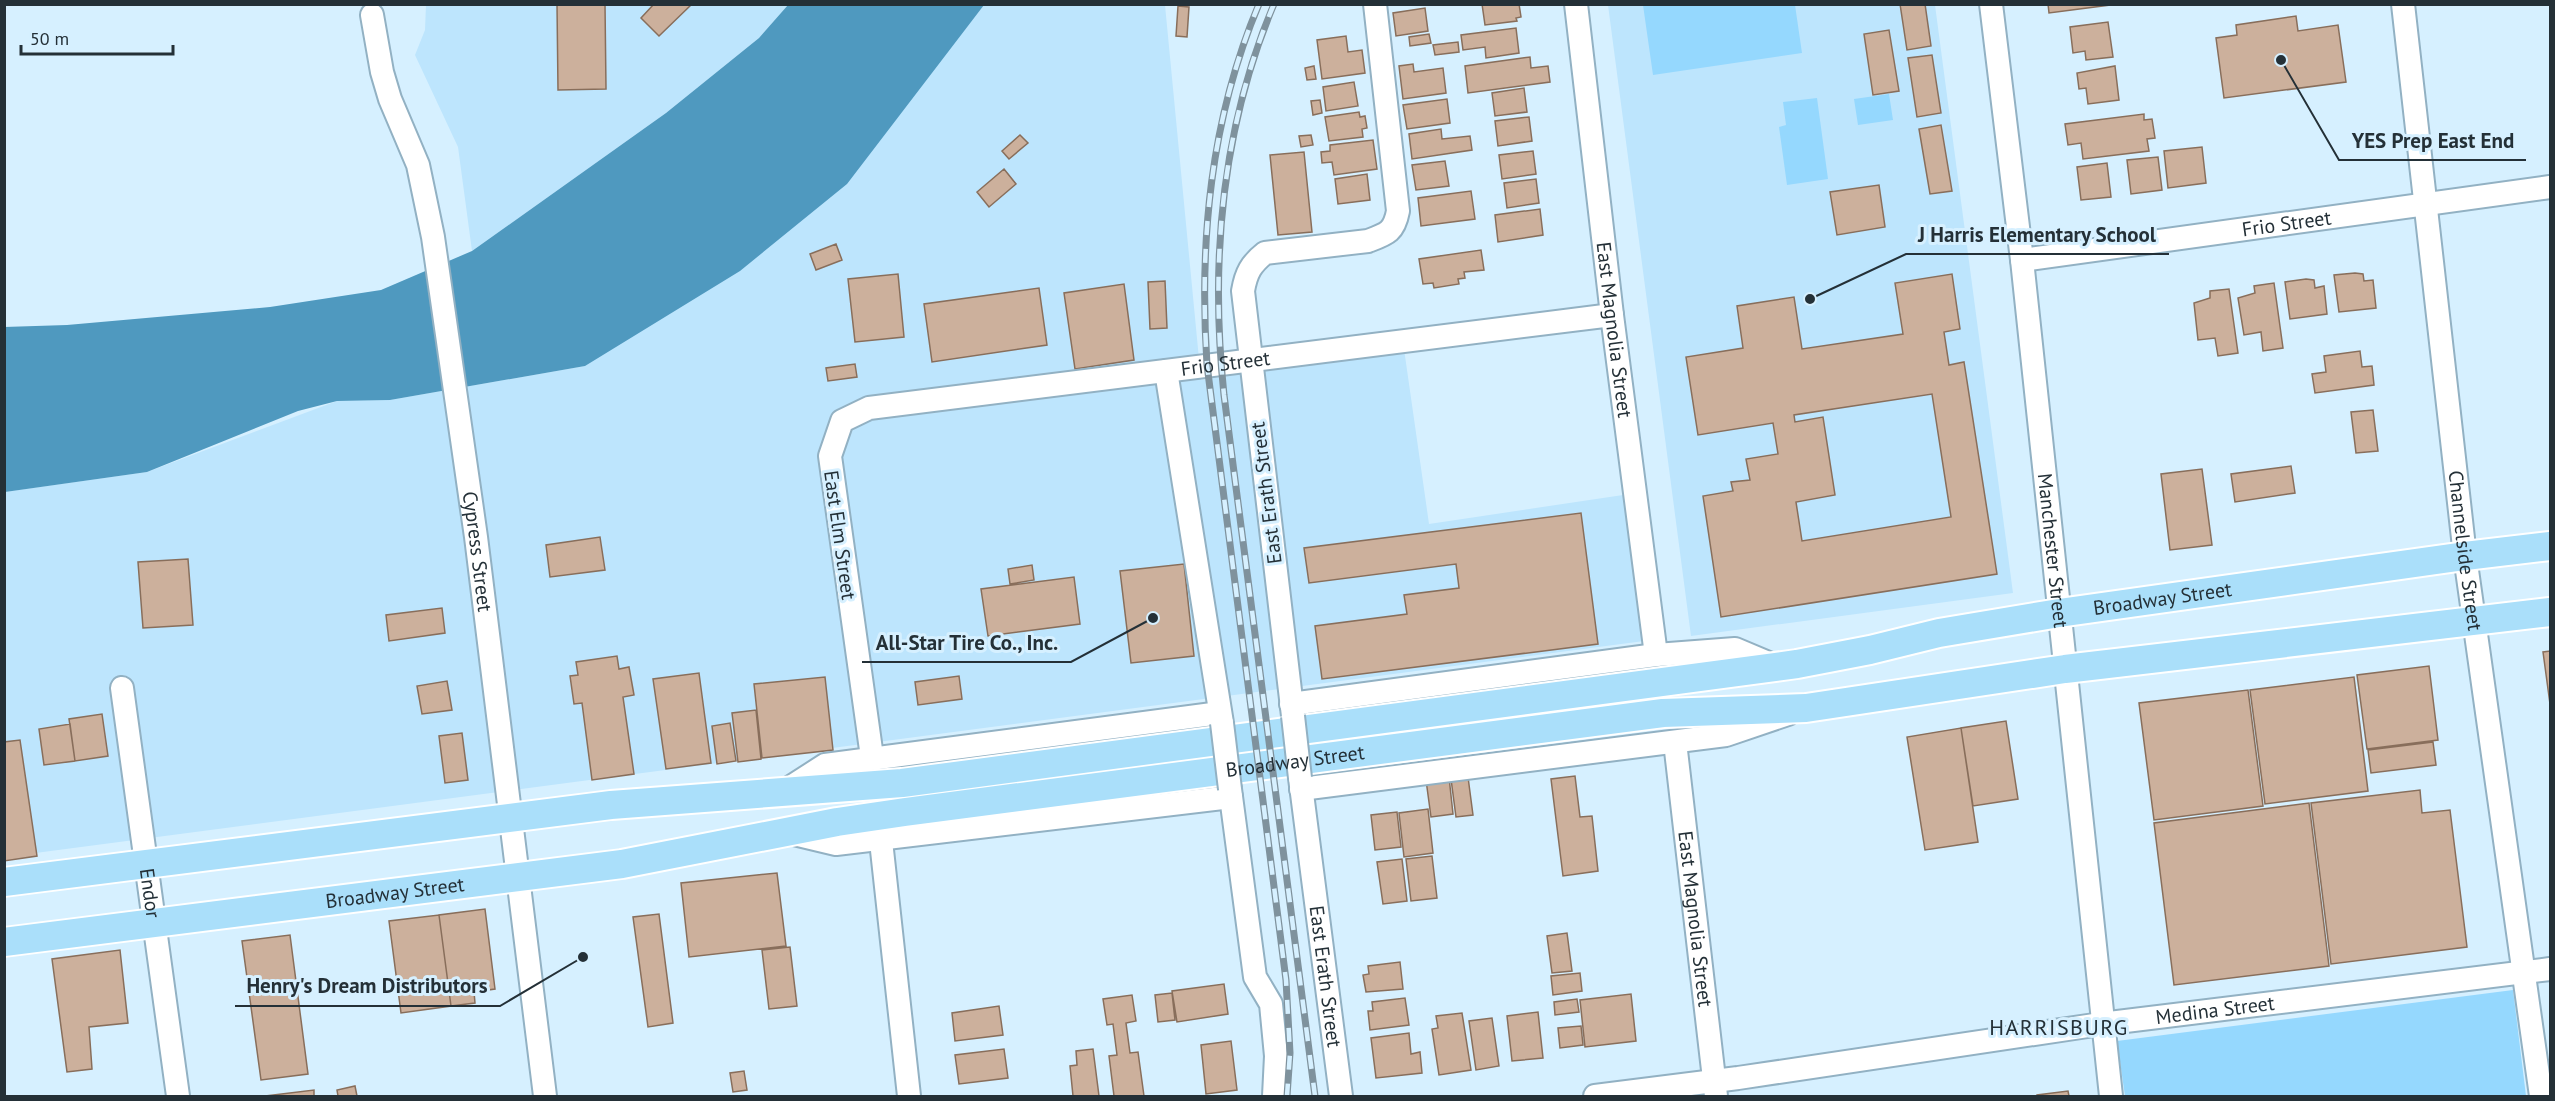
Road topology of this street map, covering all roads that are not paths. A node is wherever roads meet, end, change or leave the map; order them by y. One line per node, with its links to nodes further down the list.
1 (1375, 4): 10 (street, East Erath Street)
2 (1576, 4): 9 (street, East Magnolia Street)
3 (1991, 4): 8 (street, Manchester Street)
4 (2403, 4): 7 (street, Channelside Street)
5 (372, 15): 30 (street, Cypress Street)
6 (2550, 187): 7 (street, Frio Street)
7 (2425, 203): 8 (street, Frio Street); 14 (street, Channelside Street)
8 (2022, 260): 16 (street, Manchester Street)
9 (1612, 315): 10 (street, Frio Street); 18 (street, East Magnolia Street)
10 (1250, 360): 11 (street, Frio Street); 23 (street, East Erath Street)
11 (1166, 371): 12 (street, Frio Street); 24 (street)
12 (842, 421): 26 (street, East Elm Street)
13 (2550, 546): 14 (main road, Broadway Street)
14 (2465, 556): 16 (main road, Broadway Street); 17 (street, Channelside Street)
15 (2550, 612): 17 (main road, Broadway Street)
16 (2059, 613): 19 (main road, Broadway Street); 20 (street, Manchester Street)
17 (2474, 621): 20 (main road, Broadway Street); 39 (street, Channelside Street)
18 (1656, 655): 19 (street); 23 (street)
19 (1778, 667): 28 (main road, Broadway Street)
20 (2065, 669): 22 (main road, Broadway Street); 40 (street, Manchester Street)
21 (122, 688): 33 (street, Endor)
22 (1806, 708): 25 (street, Broadway Street); 31 (main road, Broadway Street)
23 (1292, 710): 27 (street, East Erath Street, bridge)
24 (1221, 718): 26 (street, Broadway Street); 29 (street, bridge)
25 (1675, 742): 27 (street, Broadway Street); 41 (street, East Magnolia Street)
26 (872, 757): 28 (street, Broadway Street)
27 (1301, 783): 46 (street, East Erath Street)
28 (783, 792): 30 (main road, Broadway Street)
29 (1230, 793): 32 (street, Broadway Street); 45 (street)
30 (510, 816): 33 (main road, Broadway Street); 34 (street, Cypress Street)
31 (785, 832): 32 (street, Broadway Street); 34 (main road, Broadway Street)
32 (881, 841): 44 (street)
33 (147, 864): 35 (main road, Broadway Street); 36 (street, Endor)
34 (518, 878): 36 (main road, Broadway Street); 43 (street, Cypress Street)
35 (4, 882)
36 (153, 923): 37 (main road, Broadway Street); 42 (street, Endor)
37 (4, 942)
38 (2550, 969): 39 (street, Medina Street)
39 (2525, 972): 40 (street, Medina Street); 49 (street, Channelside Street)
40 (2101, 1024): 41 (street, Medina Street); 48 (street, Manchester Street)
41 (1715, 1089): 47 (street, Medina Street)
42 (178, 1096)
43 (545, 1096)
44 (909, 1096)
45 (1274, 1096)
46 (1341, 1096)
47 (1595, 1096)
48 (2111, 1096)
49 (2541, 1096)

